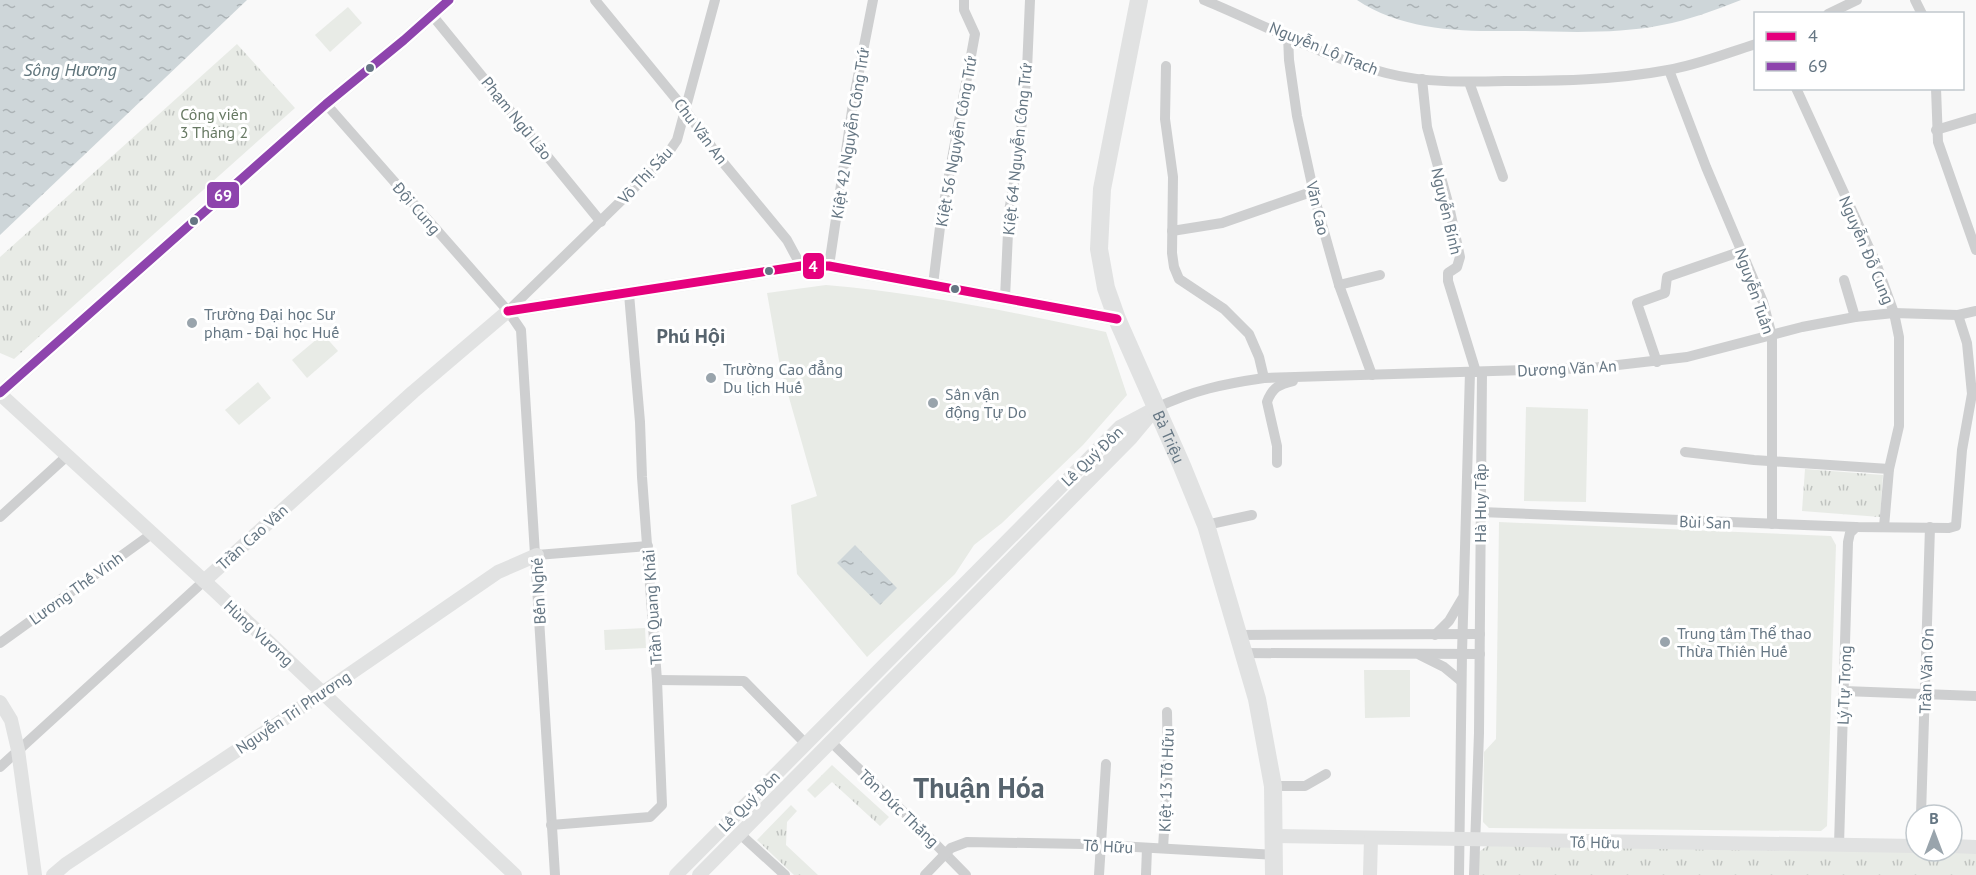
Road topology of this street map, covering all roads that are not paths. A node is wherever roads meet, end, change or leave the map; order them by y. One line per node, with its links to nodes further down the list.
1 (449, 0): 11 (street)
2 (595, 0): 21 (street, Chu Văn An)
3 (715, 0): 21 (street, Võ Thị Sáu)
4 (873, 0): 31 (street, Kiệt 42 Nguyễn Công Trứ)
5 (964, 0): 34 (street, Kiệt 56 Nguyễn Công Trứ)
6 (1030, 0): 37 (street, Kiệt 64 Nguyễn Công Trứ)
7 (1139, 0): 43 (highway, Bà Triệu)
8 (1204, 0): 12 (street, Nguyễn Lộ Trạch)
9 (1857, 0): 10 (street)
10 (1832, 12)
11 (432, 15): 20 (street); 26 (street, Phạm Ngũ Lão)
12 (1288, 35): 16 (street, Nguyễn Lộ Trạch); 25 (street, Văn Cao)
13 (1754, 44): 15 (street, Nguyễn Lộ Trạch)
14 (1166, 66): 27 (street)
15 (1669, 70): 17 (street, Nguyễn Lộ Trạch); 29 (street, Nguyễn Tuân)
16 (1422, 79): 17 (street, Nguyễn Lộ Trạch); 46 (street, Nguyễn Bính)
17 (1469, 82): 24 (street)
18 (1797, 90): 40 (street, Nguyễn Đỗ Cung)
19 (1936, 90): 23 (street)
20 (326, 104): 38 (street, Đội Cung); 50 (street)
21 (686, 111): 26 (street, Võ Thị Sáu); 30 (street, Chu Văn An)
22 (1976, 118): 23 (street)
23 (1936, 130): 28 (street)
24 (1503, 177)
25 (1314, 191): 27 (street); 35 (street, Văn Cao)
26 (601, 222): 38 (street, Võ Thị Sáu)
27 (1172, 231): 49 (street)
28 (1976, 250)
29 (1742, 251): 44 (street, Nguyễn Tuân); 45 (street)
30 (801, 266): 31 (street); 36 (street)
31 (829, 266): 34 (street)
32 (1380, 275): 35 (street)
33 (1844, 280): 42 (street)
34 (933, 285): 37 (street)
35 (1339, 285): 47 (street, Văn Cao)
36 (629, 294): 38 (street); 68 (street, Trần Quang Khải)
37 (1005, 298): 43 (street)
38 (508, 311): 71 (street, Bến Nghé); 74 (street, Trần Cao Vân)
39 (1976, 311): 41 (street, Dương Văn An)
40 (1894, 313): 41 (street, Dương Văn An); 42 (street, Dương Văn An); 58 (street, Nguyễn Đỗ Cung)
41 (1958, 315): 66 (street)
42 (1855, 317): 44 (street, Dương Văn An)
43 (1117, 319): 51 (highway, Bà Triệu)
44 (1772, 336): 45 (street, Dương Văn An); 56 (street, Nguyễn Tuân)
45 (1657, 362): 46 (street, Dương Văn An)
46 (1476, 372): 47 (street, Dương Văn An); 54 (street, Hà Huy Tập); 55 (street, Hà Huy Tập)
47 (1372, 375): 48 (street, Dương Văn An)
48 (1307, 376): 49 (street, Dương Văn An); 57 (street)
49 (1264, 378): 51 (street, Dương Văn An)
50 (0, 393): 53 (street, Hùng Vương)
51 (1156, 408): 63 (highway, Bà Triệu); 72 (street, Lê Quý Đôn); 73 (street, Lê Quý Đôn)
52 (1685, 452): 56 (street)
53 (67, 456): 61 (street); 67 (street, Hùng Vương)
54 (1467, 459): 55 (street); 69 (street, Hà Huy Tập)
55 (1481, 459): 59 (street, Hà Huy Tập)
56 (1772, 461): 58 (street); 62 (street, Nguyễn Tuân)
57 (1277, 463)
58 (1889, 469): 65 (street, Nguyễn Đỗ Cung)
59 (1480, 512): 62 (street, Bùi San); 70 (street, Hà Huy Tập)
60 (1252, 515): 63 (street)
61 (0, 517)
62 (1772, 524): 64 (street, Bùi San)
63 (1206, 525): 80 (highway, Bà Triệu)
64 (1856, 527): 65 (street, Bùi San); 86 (street, Lý Tự Trọng)
65 (1884, 527): 66 (street, Bùi San)
66 (1930, 527): 88 (street, Trần Văn Ơn)
67 (153, 533): 74 (street, Hùng Vương); 79 (street, Lương Thế Vinh)
68 (648, 546): 71 (street); 84 (street, Trần Quang Khải)
69 (1465, 551): 70 (street); 75 (street, Hà Huy Tập)
70 (1480, 553): 76 (street, Hà Huy Tập)
71 (537, 555): 87 (street, Nguyễn Tri Phương); 101 (street, Bến Nghé)
72 (991, 556): 73 (street); 92 (street, Lê Quý Đôn)
73 (1003, 568): 93 (street, Lê Quý Đôn)
74 (204, 581): 87 (street, Hùng Vương); 95 (street, Trần Cao Vân)
75 (1463, 597): 77 (street, Hà Huy Tập); 78 (street, Hà Huy Tập)
76 (1480, 634): 78 (street); 83 (street, Hà Huy Tập)
77 (1435, 635): 78 (street); 80 (street)
78 (1462, 635): 82 (street, Hà Huy Tập)
79 (0, 643)
80 (1240, 644): 81 (street); 99 (highway, Bà Triệu)
81 (1414, 652): 82 (street); 85 (street)
82 (1462, 653): 83 (street); 85 (street, Hà Huy Tập)
83 (1480, 654): 105 (street, Hà Huy Tập)
84 (657, 681): 94 (street); 101 (street, Trần Quang Khải)
85 (1461, 681): 104 (street, Hà Huy Tập)
86 (1844, 691): 88 (street); 108 (street, Lý Tự Trọng)
87 (322, 693): 115 (street, Nguyễn Tri Phương); 116 (street, Hùng Vương)
88 (1925, 693): 89 (street); 100 (street, Trần Văn Ơn)
89 (1976, 696)
90 (0, 702): 95 (street)
91 (1167, 712): 111 (street, Kiệt 13 Tố Hữu)
92 (819, 731): 93 (street); 94 (street, Lê Quý Đôn)
93 (831, 742): 102 (street, Lê Quý Đôn); 112 (street, Tôn Đức Thắng)
94 (806, 744): 113 (street, Lê Quý Đôn)
95 (18, 750): 97 (street, Trần Cao Vân); 114 (street)
96 (1106, 764): 106 (street)
97 (0, 766)
98 (1326, 774): 99 (street)
99 (1273, 786): 107 (highway, Bà Triệu)
100 (1921, 803)
101 (551, 825): 117 (street, Bến Nghé)
102 (740, 834): 118 (street, Lê Quý Đôn); 119 (street)
103 (1371, 838): 104 (street, Tố Hữu); 107 (street, Tố Hữu); 125 (street)
104 (1460, 840): 105 (street, Tố Hữu); 126 (street, Hà Huy Tập)
105 (1476, 841): 108 (street, Tố Hữu); 127 (street, Hà Huy Tập)
106 (1101, 845): 110 (street, Tố Hữu); 112 (street, Tố Hữu); 122 (street)
107 (1275, 845): 111 (street, Tố Hữu); 124 (highway, Bà Triệu)
108 (1839, 845): 109 (street, Tố Hữu)
109 (1904, 846)
110 (1147, 848): 111 (street, Tố Hữu); 123 (street)
111 (1163, 848)
112 (946, 854): 120 (street); 121 (street, Tôn Đức Thắng)
113 (681, 873)
114 (35, 875)
115 (53, 875)
116 (514, 875)
117 (555, 875)
118 (699, 875)
119 (785, 875)
120 (925, 875)
121 (966, 875)
122 (1099, 875)
123 (1146, 875)
124 (1274, 875)
125 (1370, 875)
126 (1459, 875)
127 (1474, 875)

